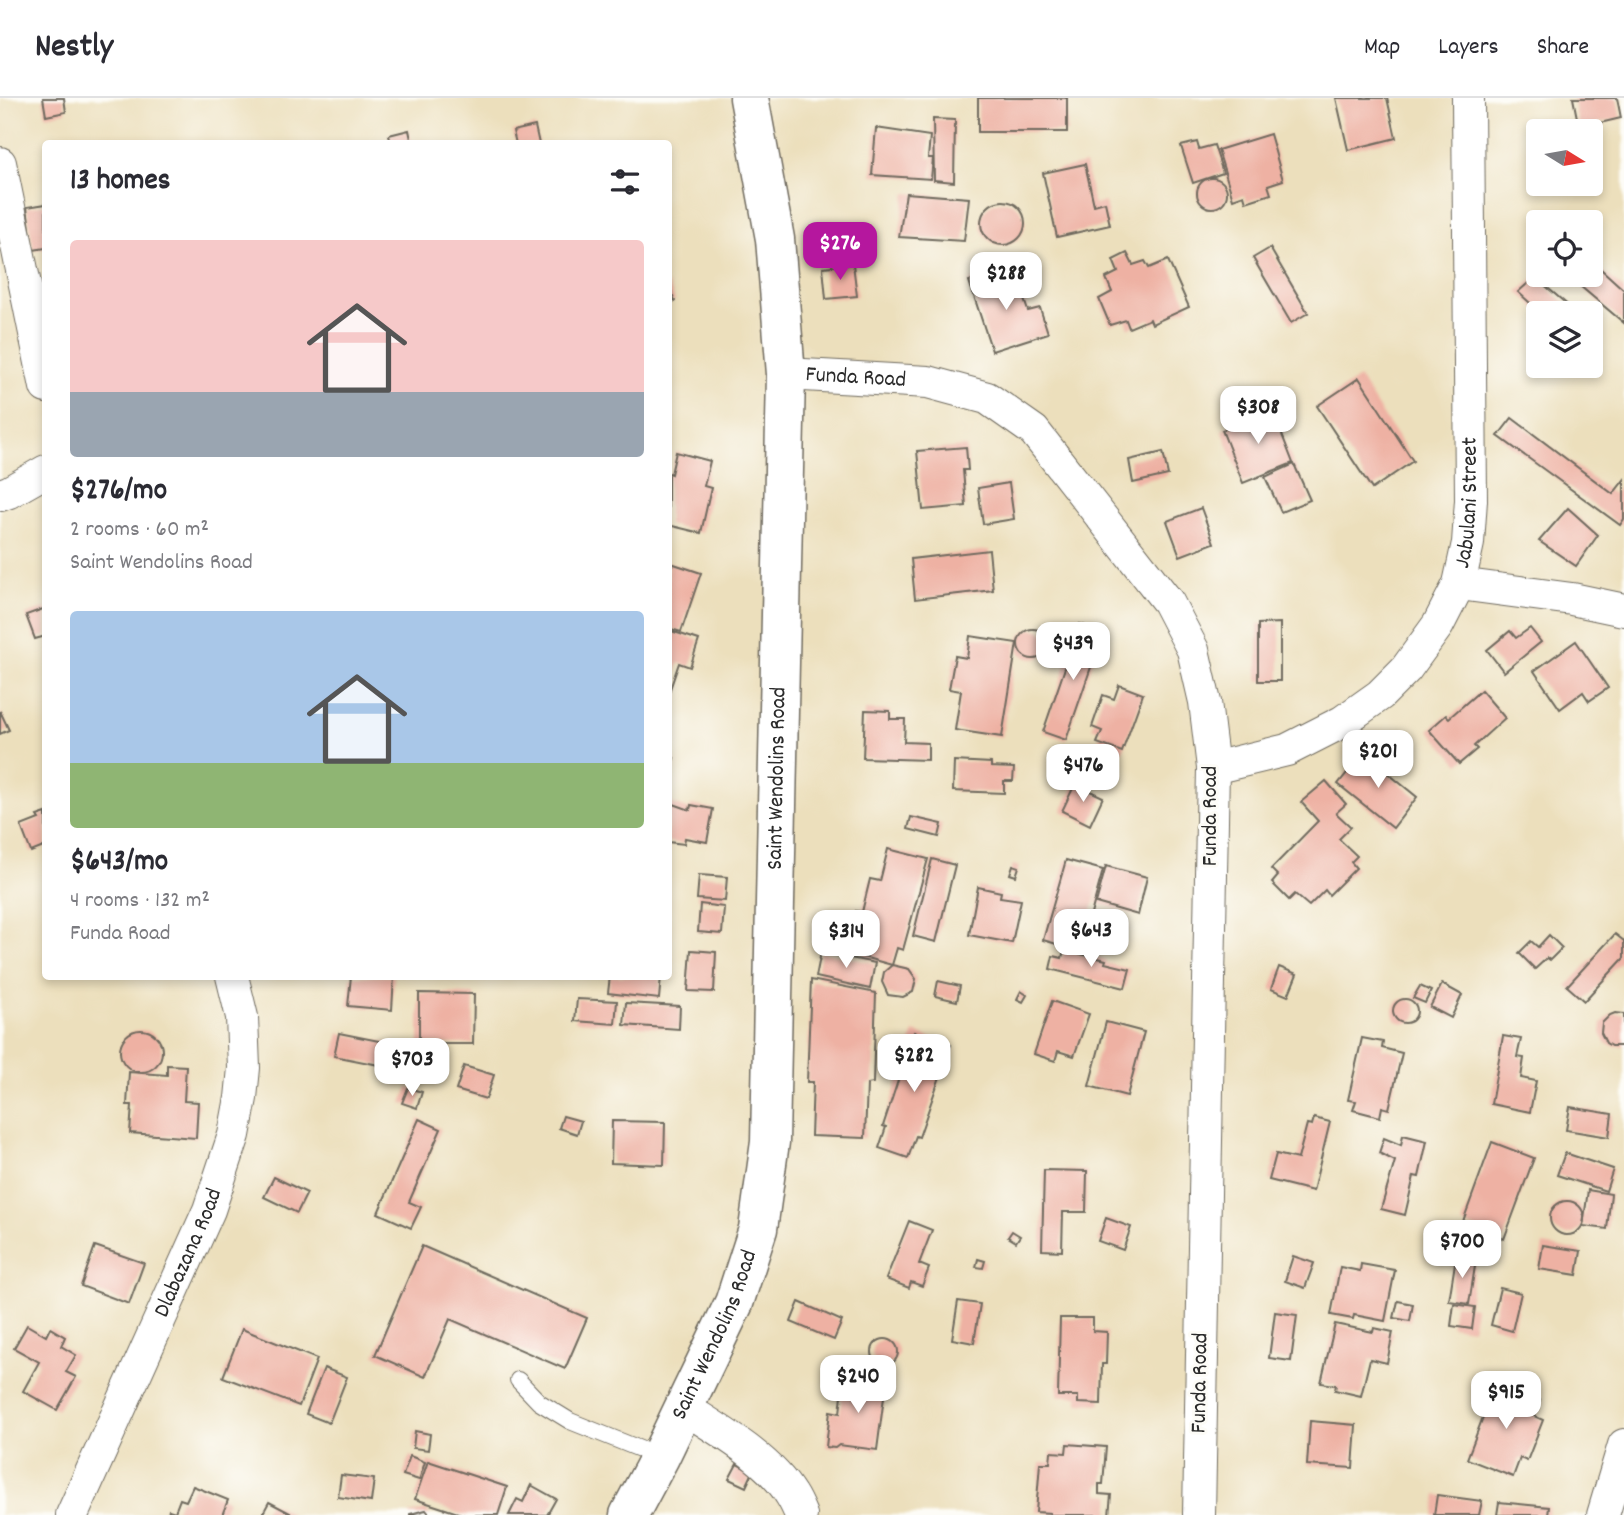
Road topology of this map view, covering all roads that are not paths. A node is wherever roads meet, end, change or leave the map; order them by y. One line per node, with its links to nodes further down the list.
1 (749, 98): 5 (street, Saint Wendolins Road)
2 (1468, 98): 8 (street, Jabulani Street)
3 (0, 163): 4 (street)
4 (42, 368)
5 (786, 374): 10 (street, Funda Road); 13 (street, Saint Wendolins Road)
6 (42, 473): 7 (street)
7 (0, 495)
8 (1459, 584): 9 (street); 10 (street, Jabulani Street)
9 (1624, 610)
10 (1213, 768): 19 (street, Funda Road)
11 (233, 980): 16 (street, Dlabazana Road)
12 (518, 1380): 15 (lane)
13 (683, 1407): 15 (street, Saint Wendolins Road); 18 (street)
14 (1624, 1445): 20 (street)
15 (660, 1457): 17 (street, Saint Wendolins Road)
16 (72, 1515)
17 (629, 1515)
18 (801, 1515)
19 (1199, 1515)
20 (1603, 1515)

